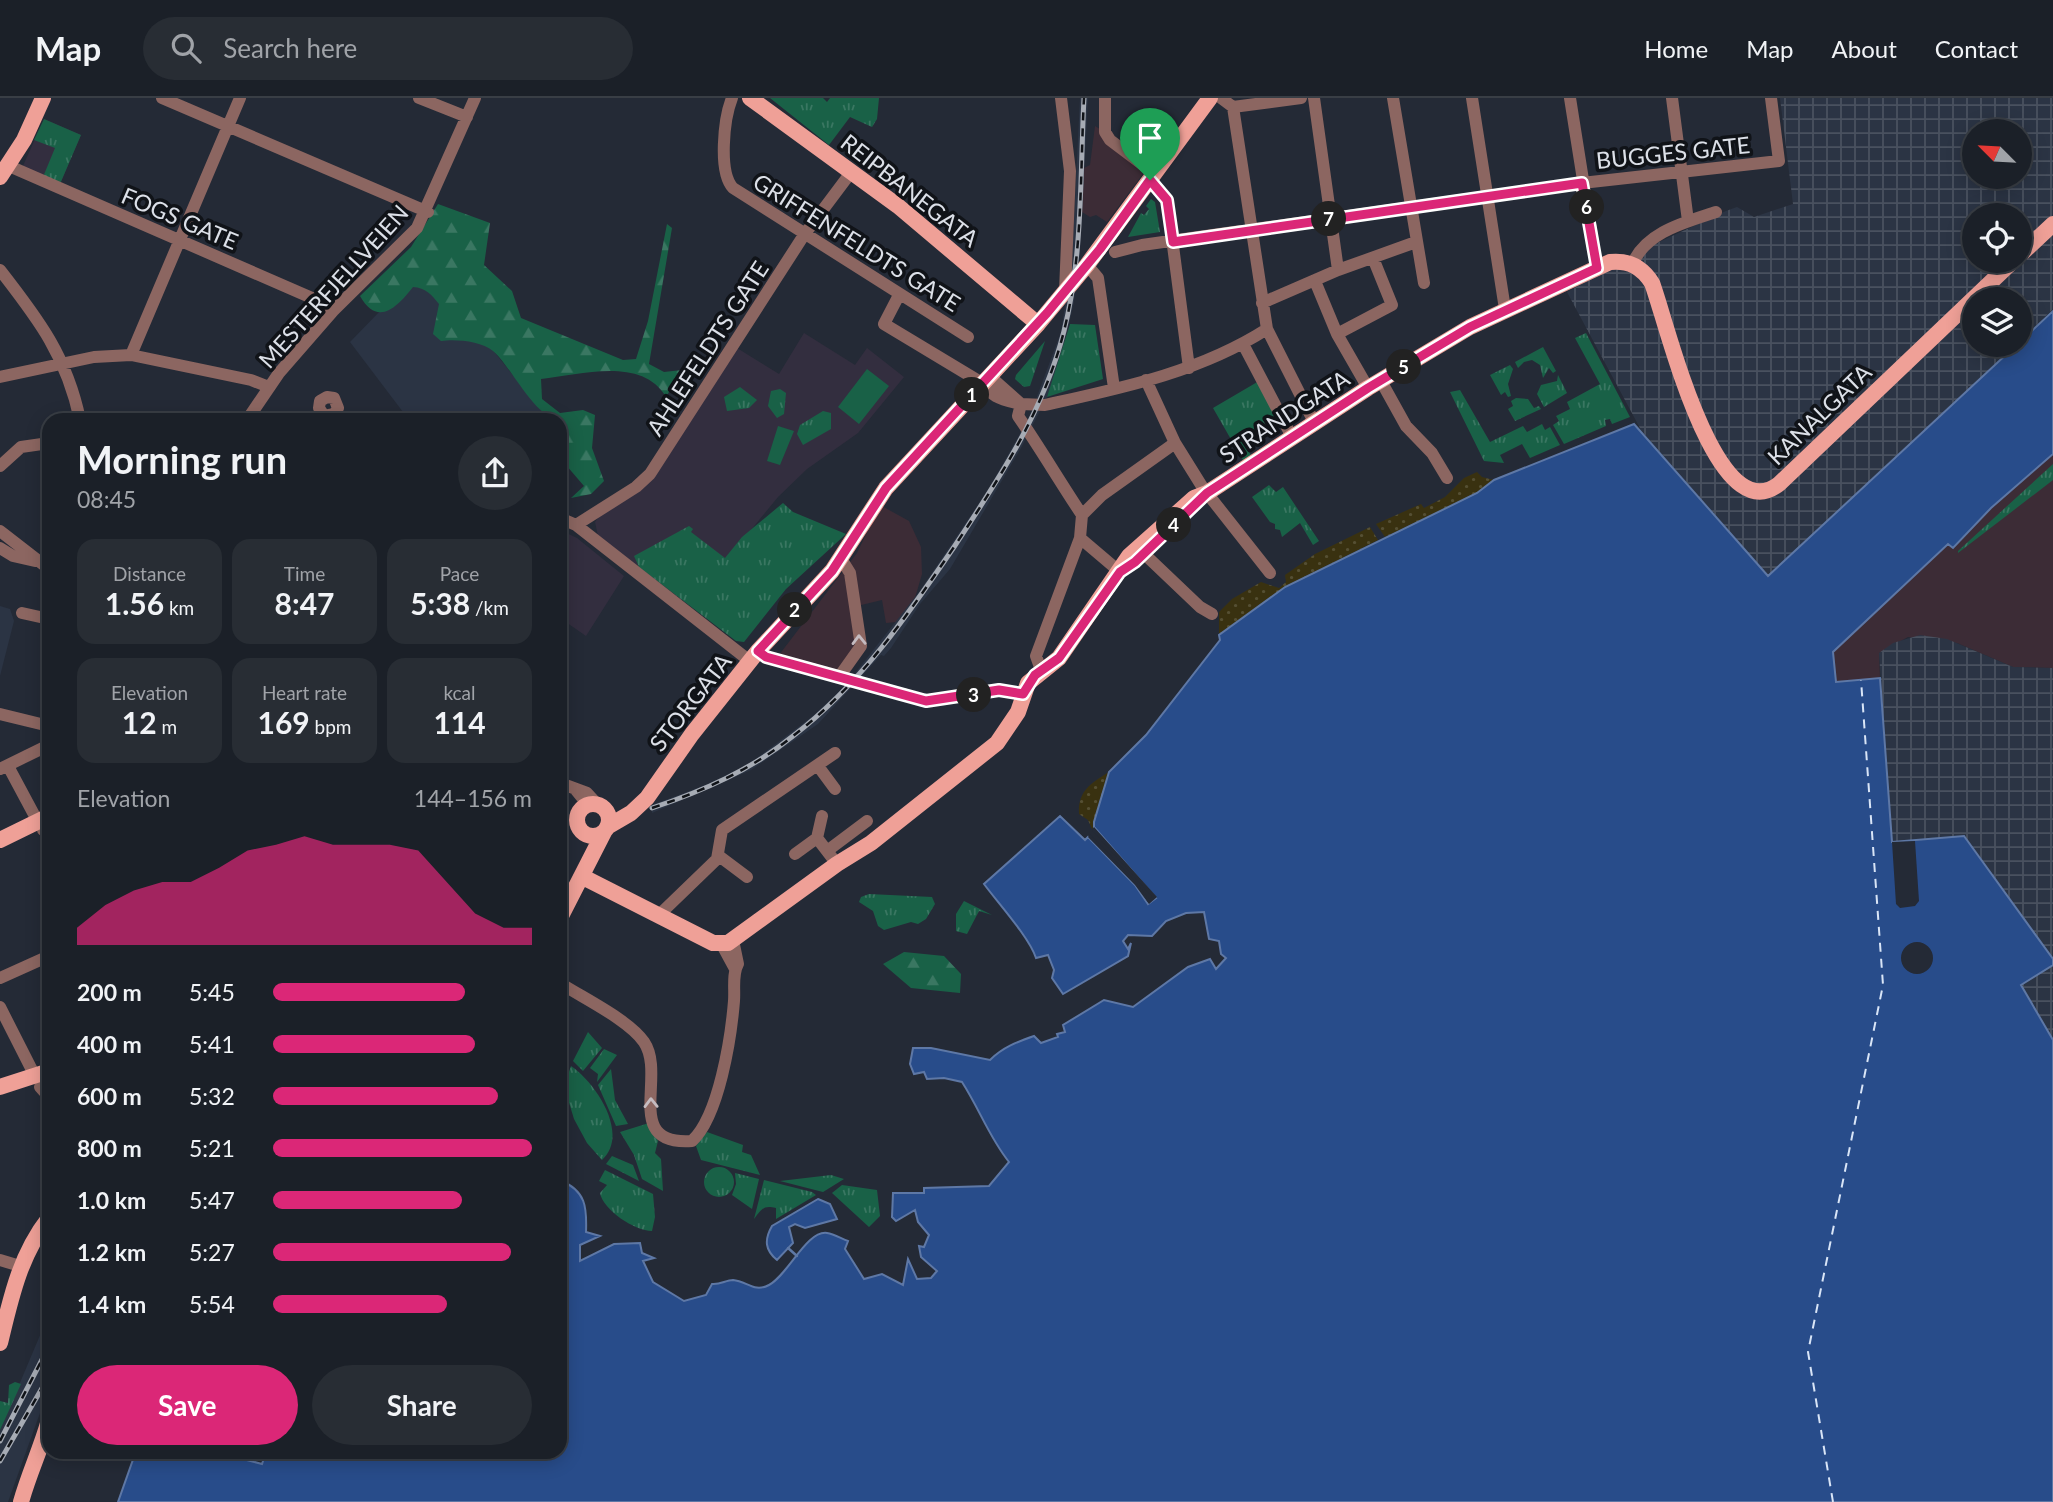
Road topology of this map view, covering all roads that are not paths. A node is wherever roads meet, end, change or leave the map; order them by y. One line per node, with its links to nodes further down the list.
1 (43, 98): 24 (main road)
2 (162, 98): 21 (street)
3 (240, 98): 21 (street)
4 (419, 98): 20 (street)
5 (475, 98): 20 (street, MESTERFJELLVEIEN)
6 (732, 98): 35 (street, GRIFFENFELDTS GATE)
7 (1061, 98): 50 (street)
8 (1105, 98): 25 (street)
9 (1210, 98): 25 (main road, STORGATA)
10 (1221, 98): 19 (street)
11 (1300, 98): 19 (street)
12 (1314, 98): 31 (street)
13 (1393, 98): 28 (street)
14 (1472, 98): 27 (street)
15 (1570, 98): 26 (street)
16 (1672, 98): 23 (street)
17 (1770, 98): 23 (street, BUGGES GATE)
18 (753, 99): 22 (main road, REIPBANEGATA)
19 (1233, 107): 34 (street)
20 (467, 117): 29 (street, MESTERFJELLVEIEN)
21 (227, 126): 29 (street); 36 (street)
22 (852, 171): 35 (street, AHLEFELDTS GATE); 55 (main road, REIPBANEGATA)
23 (1683, 171): 26 (street, BUGGES GATE); 32 (street)
24 (5, 172): 36 (street, FOGS GATE)
25 (1153, 177): 37 (street); 42 (main road, STORGATA)
26 (1582, 183): 27 (street, BUGGES GATE); 44 (street)
27 (1487, 198): 28 (street, BUGGES GATE); 53 (street)
28 (1410, 207): 31 (street, BUGGES GATE); 38 (street)
29 (428, 212): 54 (street, MESTERFJELLVEIEN)
30 (1716, 212): 32 (street)
31 (1331, 219): 34 (street, BUGGES GATE); 45 (street)
32 (1688, 221): 43 (street)
33 (2053, 224): 39 (main road)
34 (1250, 230): 37 (street, BUGGES GATE); 52 (street)
35 (804, 235): 51 (street, GRIFFENFELDTS GATE); 81 (street, AHLEFELDTS GATE)
36 (178, 240): 54 (street, FOGS GATE); 60 (street)
37 (1173, 242): 40 (street, BUGGES GATE); 62 (street)
38 (1416, 242): 41 (street); 49 (street)
39 (2032, 244)
40 (1115, 252)
41 (1373, 258): 45 (street); 57 (street)
42 (1087, 265): 50 (main road, STORGATA); 68 (street)
43 (1632, 265): 44 (main road, STRANDGATA); 47 (main road, KANALGATA)
44 (1597, 268): 53 (main road, STRANDGATA)
45 (1338, 270): 48 (street)
46 (0, 271): 61 (street)
47 (2000, 273)
48 (1315, 281): 52 (street); 57 (street)
49 (1424, 282)
50 (1065, 291): 55 (main road, STORGATA)
51 (899, 295): 58 (street, GRIFFENFELDTS GATE); 65 (street)
52 (1262, 303): 56 (street)
53 (1505, 309): 66 (main road, STRANDGATA)
54 (333, 311): 67 (street, MESTERFJELLVEIEN)
55 (1038, 324): 65 (main road, STORGATA)
56 (1267, 329): 59 (street); 72 (street)
57 (1337, 334): 66 (street)
58 (968, 337)
59 (1243, 344): 62 (street); 73 (street)
60 (131, 355): 61 (street); 67 (street)
61 (65, 365): 63 (street); 70 (street)
62 (1189, 368): 64 (street)
63 (0, 377)
64 (1146, 380): 68 (street); 74 (street)
65 (987, 383): 69 (street); 86 (main road, STORGATA)
66 (1375, 384): 72 (main road, STRANDGATA); 77 (street)
67 (269, 387): 71 (street, MESTERFJELLVEIEN)
68 (1114, 388): 69 (street)
69 (1027, 405): 79 (street)
70 (78, 413)
71 (252, 413)
72 (1314, 422): 73 (main road, STRANDGATA)
73 (1292, 437): 78 (main road, STRANDGATA)
74 (1175, 443): 78 (street); 79 (street)
75 (42, 444): 76 (street)
76 (0, 466)
77 (1447, 478)
78 (1207, 493): 85 (main road, STRANDGATA); 90 (street)
79 (1082, 515): 83 (street)
80 (567, 520): 81 (street)
81 (576, 525): 94 (street)
82 (0, 531): 87 (street)
83 (1080, 538): 89 (street); 95 (street)
84 (0, 548): 87 (street)
85 (1141, 551): 89 (main road, STRANDGATA); 92 (street)
86 (840, 557): 94 (main road, STORGATA); 96 (street, one-way to 86)
87 (35, 561): 88 (street)
88 (42, 565)
89 (1120, 572): 95 (main road, STRANDGATA)
90 (1270, 573)
91 (22, 613): 93 (street)
92 (1212, 614)
93 (42, 617)
94 (755, 656): 96 (street); 104 (main road, STORGATA)
95 (1038, 663): 97 (main road, STRANDGATA)
96 (839, 677): 97 (street)
97 (1023, 694): 119 (main road, STRANDGATA)
98 (0, 714): 99 (street)
99 (42, 724)
100 (42, 749): 103 (street)
101 (835, 753): 102 (street)
102 (818, 766): 106 (street); 118 (street)
103 (4, 768): 111 (street)
104 (658, 782): 107 (main road, STORGATA); 114 (main road, STORGATA)
105 (567, 786): 107 (street)
106 (835, 789)
107 (587, 816): 109 (main road, STORGATA); 112 (main road, STORGATA); 114 (main road); 114 (main road); 120 (main road)
108 (822, 816): 115 (street)
109 (567, 817)
110 (867, 821): 119 (street)
111 (42, 822)
112 (567, 824)
113 (42, 827): 116 (main road)
114 (605, 830): 120 (main road)
115 (817, 838): 117 (street); 119 (street)
116 (0, 840)
117 (795, 854)
118 (719, 856): 121 (street); 123 (street)
119 (832, 857): 124 (main road, STRANDGATA)
120 (584, 874): 122 (main road); 123 (main road)
121 (747, 877)
122 (567, 905)
123 (659, 915): 124 (main road)
124 (728, 942): 127 (street, one-way to 127)
125 (42, 959): 126 (street)
126 (0, 978)
127 (567, 988)
128 (0, 1007): 129 (street)
129 (41, 1078): 130 (main road)
130 (0, 1087)
131 (42, 1228): 133 (main road)
132 (0, 1260): 133 (street)
133 (20, 1266): 134 (main road)
134 (0, 1343)
135 (42, 1446): 136 (main road)
136 (21, 1502)

